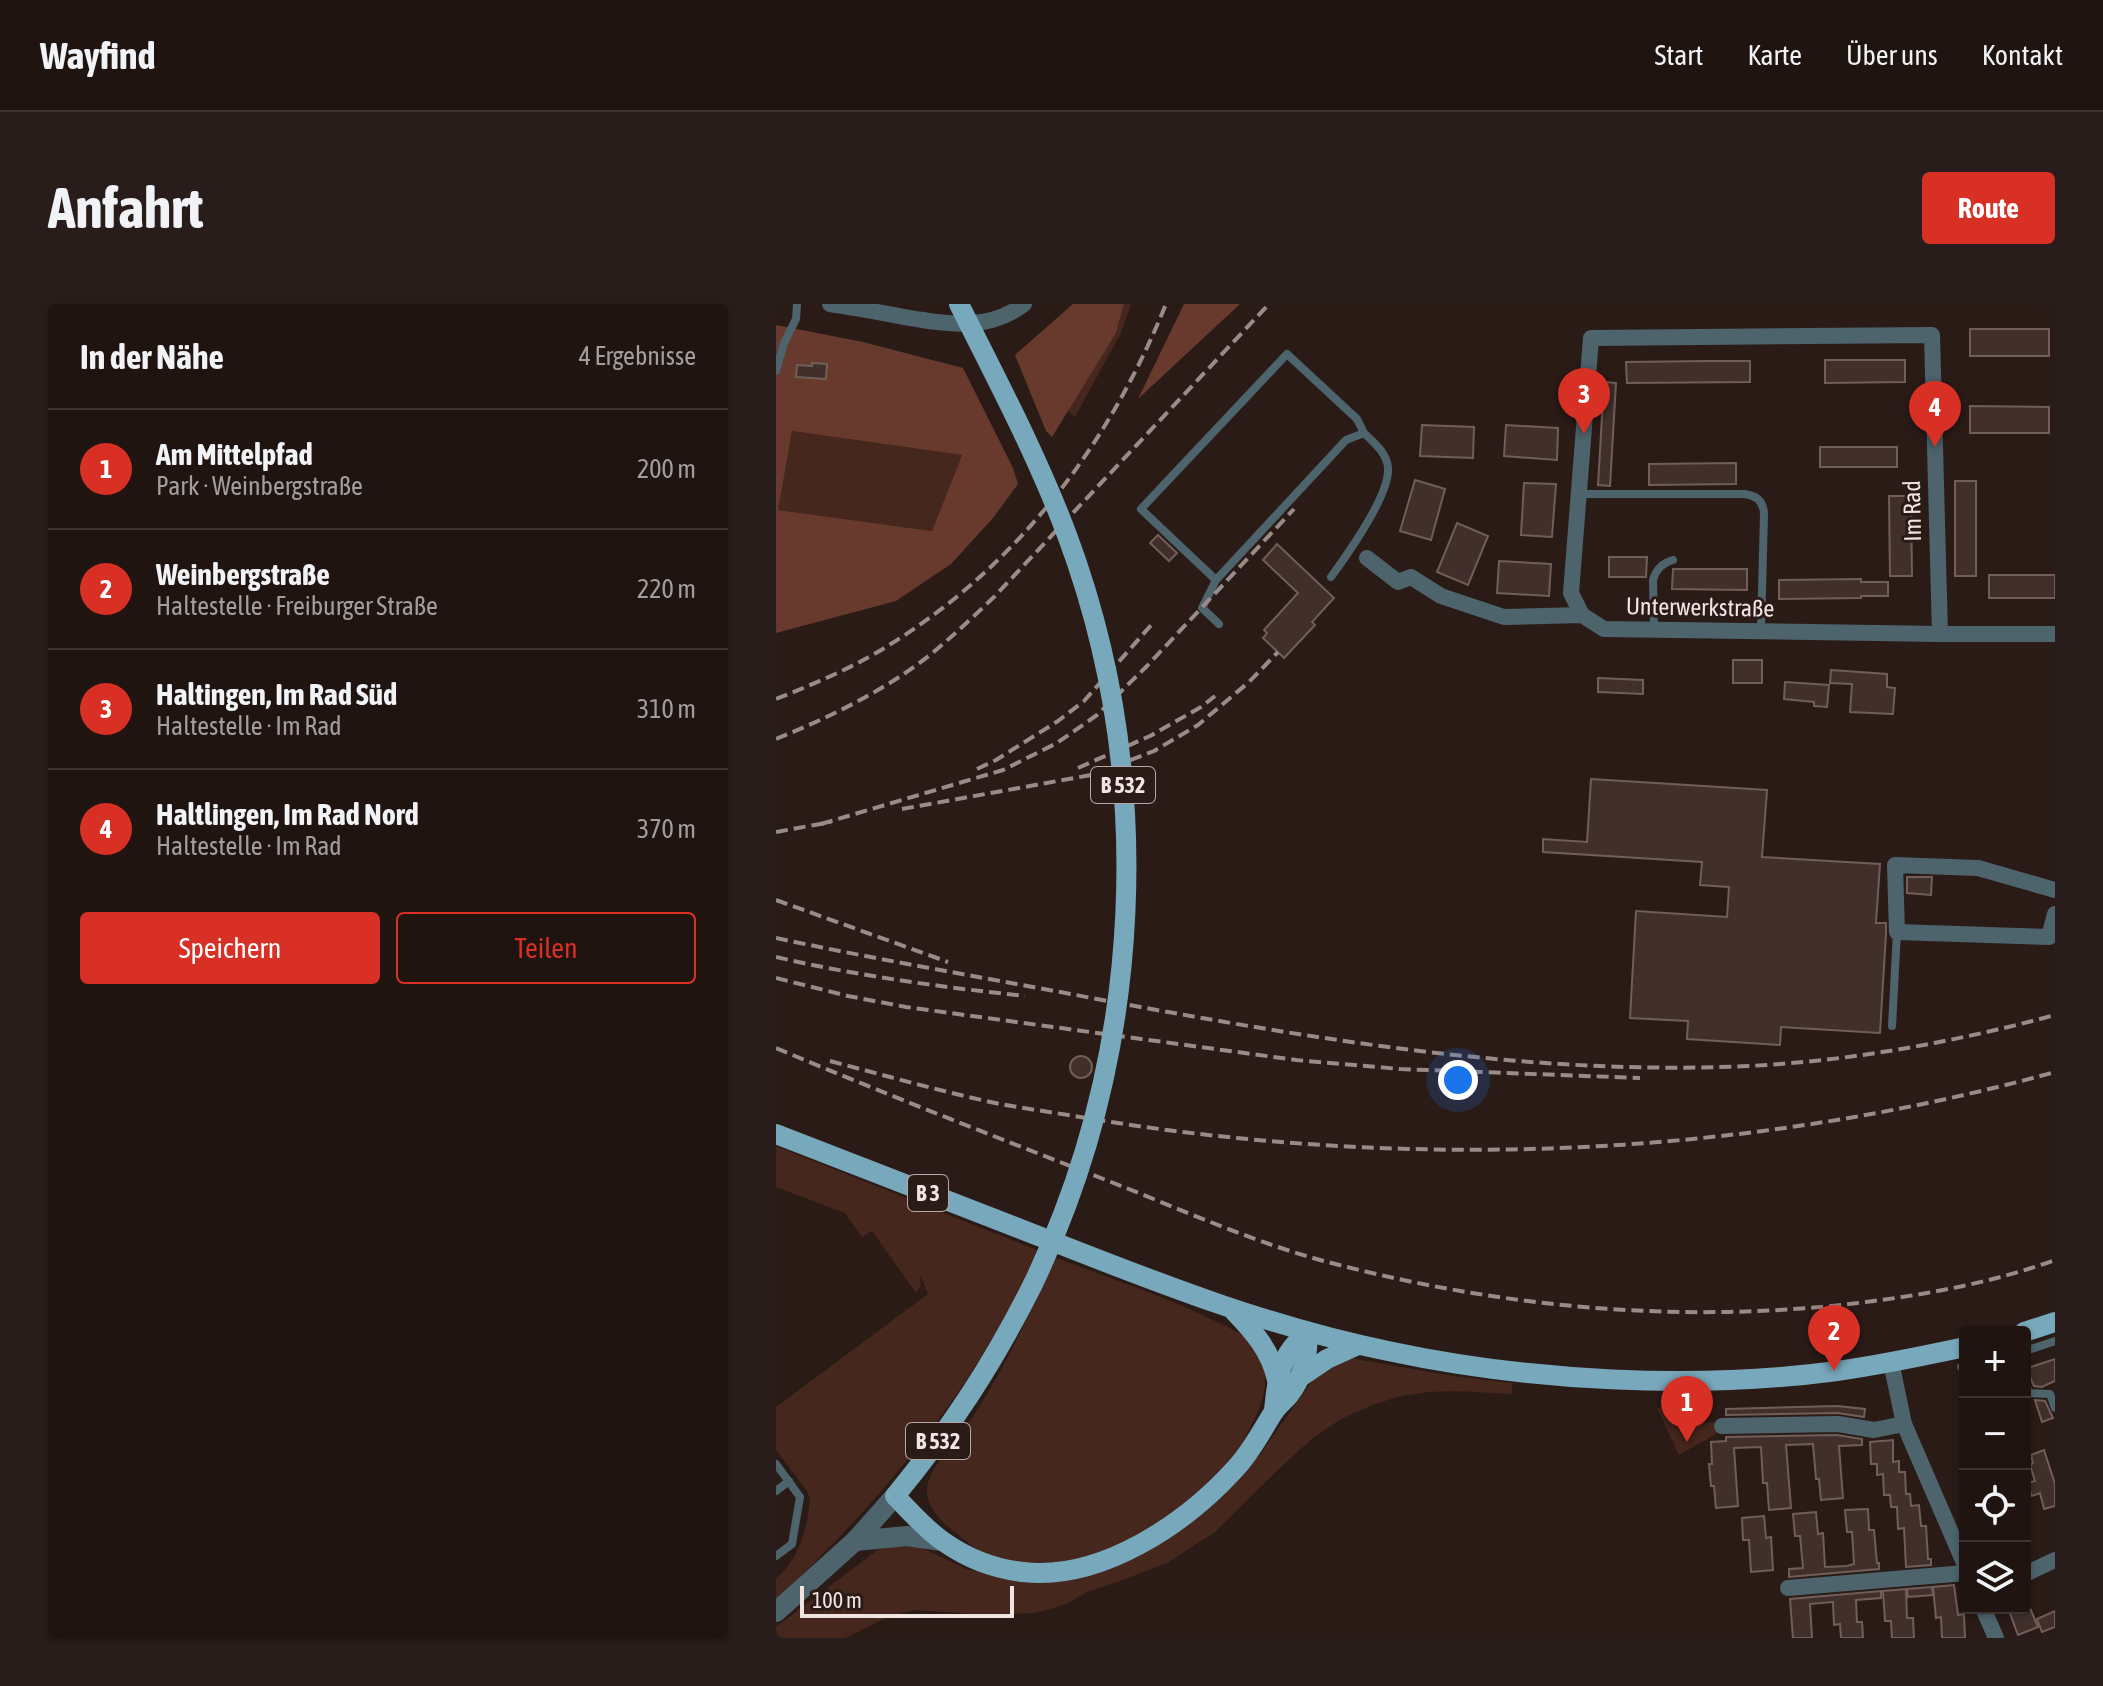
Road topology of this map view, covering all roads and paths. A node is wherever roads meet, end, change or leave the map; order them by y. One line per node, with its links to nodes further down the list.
1 (797, 304): 5 (lane)
2 (830, 304): 4 (street)
3 (959, 304): 43 (main road, B 532, bridge)
4 (1024, 304)
5 (776, 371)
6 (1364, 433): 8 (lane); 12 (lane); 12 (lane)
7 (1579, 494): 13 (street, Im Rad); 16 (lane); 17 (street, Im Rad)
8 (1355, 544): 9 (lane); 11 (lane)
9 (1367, 558): 13 (street, Unterwerkstraße)
10 (1673, 560): 15 (lane)
11 (1331, 577)
12 (1216, 580): 14 (lane)
13 (1582, 615): 15 (street, Unterwerkstraße)
14 (1219, 624)
15 (1654, 630): 16 (street, Unterwerkstraße)
16 (1761, 632): 17 (street, Unterwerkstraße)
17 (1940, 634): 18 (street, Unterwerkstraße)
18 (2055, 634)
19 (2055, 890): 21 (street)
20 (2055, 914): 21 (street)
21 (1897, 932): 22 (lane)
22 (1892, 1026)
23 (776, 1134): 24 (main road, B 3)
24 (1232, 1309): 27 (main road, B 3); 34 (main road)
25 (2055, 1322): 26 (main road)
26 (2031, 1330)
27 (1308, 1332): 29 (main road, B 3); 33 (main road); 34 (main road)
28 (2055, 1341): 30 (lane)
29 (1358, 1345): 32 (main road, B 3); 33 (main road)
30 (2031, 1349)
31 (1959, 1360): 32 (main road, B 3)
32 (1891, 1362): 38 (street)
33 (1299, 1378): 37 (main road)
34 (1277, 1380): 37 (main road)
35 (2031, 1393): 36 (lane)
36 (2055, 1408)
37 (1274, 1411): 45 (main road)
38 (1904, 1424): 39 (street); 46 (street)
39 (1722, 1426)
40 (776, 1464): 41 (lane)
41 (789, 1481): 42 (lane); 47 (lane)
42 (776, 1491)
43 (895, 1496): 44 (street); 45 (main road)
44 (855, 1541): 45 (street); 52 (street)
45 (942, 1541)
46 (1959, 1551)
47 (776, 1556)
48 (2055, 1560): 49 (street)
49 (2031, 1571)
50 (1959, 1574): 51 (street)
51 (1788, 1588)
52 (776, 1612)
53 (1986, 1614): 54 (street)
54 (1996, 1638)

